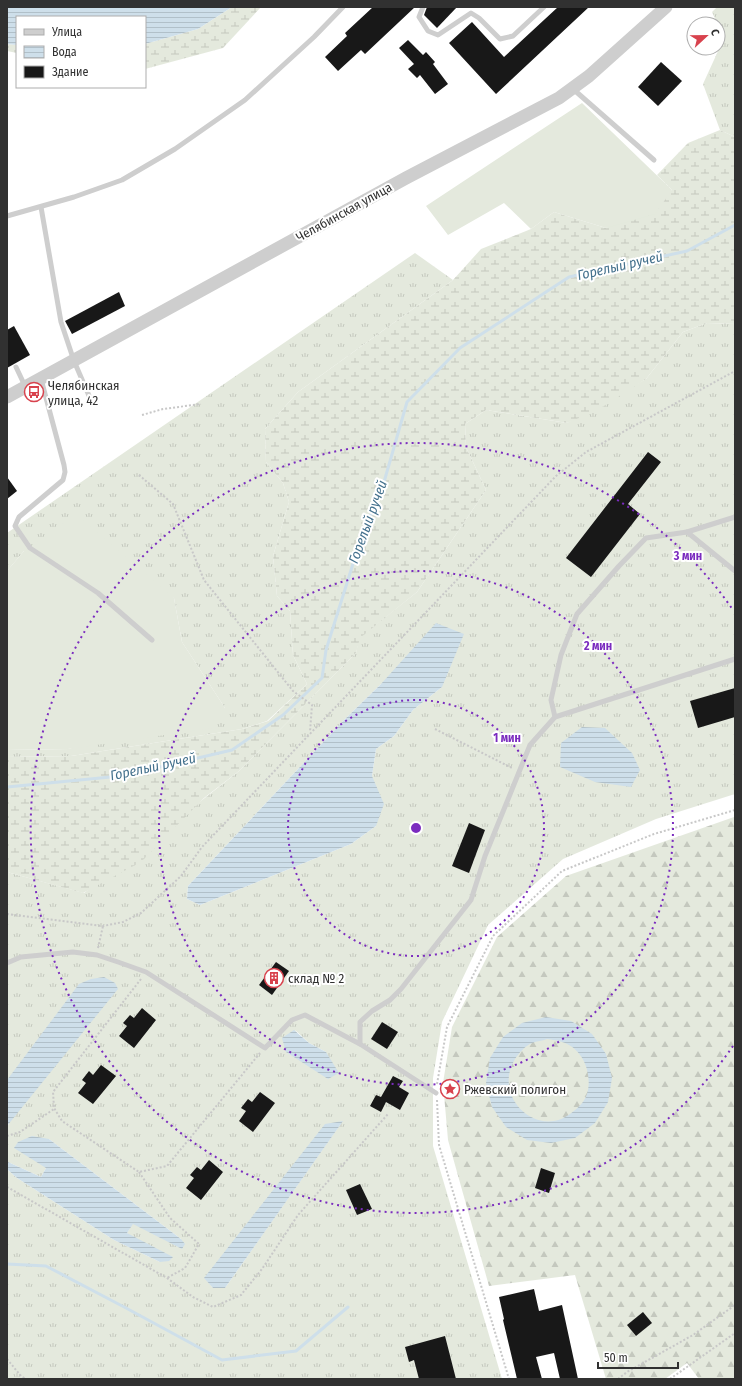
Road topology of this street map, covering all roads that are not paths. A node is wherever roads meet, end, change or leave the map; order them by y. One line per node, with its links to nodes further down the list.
1 (344, 7): 7 (lane)
2 (422, 7): 3 (lane)
3 (544, 7)
4 (666, 7): 5 (street, Челябинская улица)
5 (572, 88): 6 (lane); 9 (street, Челябинская улица)
6 (654, 160)
7 (41, 207): 8 (lane); 9 (lane)
8 (7, 216)
9 (74, 361): 11 (street, Челябинская улица); 14 (lane)
10 (16, 367): 12 (lane)
11 (40, 378): 12 (street, Челябинская улица); 18 (lane)
12 (26, 386): 13 (street, Челябинская улица)
13 (7, 396)
14 (90, 398)
15 (735, 517): 16 (lane)
16 (687, 532): 17 (lane); 20 (lane)
17 (735, 571)
18 (152, 640)
19 (735, 659): 20 (lane)
20 (555, 717): 22 (lane)
21 (7, 963): 22 (lane)
22 (360, 1044): 23 (lane)
23 (436, 1093)

